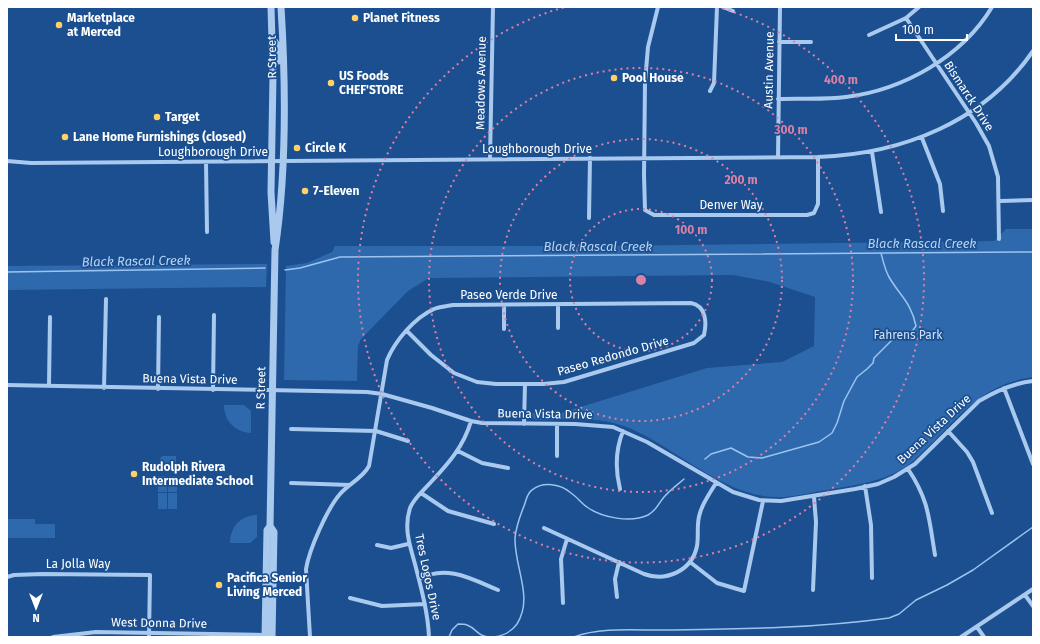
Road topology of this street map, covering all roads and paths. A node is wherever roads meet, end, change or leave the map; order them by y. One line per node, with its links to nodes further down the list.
1 (271, 7): 15 (street, R Street)
2 (276, 7): 14 (street)
3 (281, 7): 14 (street, R Street)
4 (493, 7): 30 (street, Meadows Avenue)
5 (658, 7): 29 (street)
6 (717, 7): 21 (street)
7 (723, 7): 11 (street)
8 (780, 7): 16 (street, Austin Avenue)
9 (919, 7): 12 (street)
10 (992, 7): 19 (street)
11 (733, 11)
12 (906, 18): 13 (street); 19 (street, Bismarck Drive)
13 (869, 35)
14 (283, 38): 20 (street, R Street)
15 (272, 39): 20 (street); 33 (street, R Street)
16 (779, 42): 17 (street); 22 (street, Austin Avenue)
17 (811, 42)
18 (1033, 51): 23 (street, Loughborough Drive)
19 (936, 64): 22 (street); 23 (street, Bismarck Drive)
20 (283, 82): 34 (street, R Street)
21 (710, 91)
22 (778, 99): 26 (street, Austin Avenue)
23 (970, 112): 24 (street, Loughborough Drive); 36 (street, Bismarck Drive)
24 (922, 138): 25 (street, Loughborough Drive); 37 (street)
25 (872, 152): 27 (street, Loughborough Drive); 38 (street)
26 (778, 157): 27 (street, Loughborough Drive); 29 (street, Loughborough Drive)
27 (818, 157): 29 (street, Denver Way)
28 (590, 158): 29 (street, Loughborough Drive); 30 (street, Loughborough Drive); 39 (street)
29 (644, 158)
30 (490, 159): 34 (street, Loughborough Drive)
31 (7, 162): 32 (street, Loughborough Drive)
32 (206, 162): 33 (street, Loughborough Drive); 40 (street)
33 (271, 162): 34 (street, Loughborough Drive); 42 (street, R Street)
34 (282, 162): 42 (street, R Street)
35 (1033, 200): 36 (street)
36 (1000, 201): 41 (street, Bismarck Drive)
37 (943, 211)
38 (881, 212)
39 (589, 218)
40 (207, 232)
41 (999, 239)
42 (275, 250): 61 (street, R Street)
43 (106, 299): 57 (street)
44 (690, 303): 46 (street, Paseo Verde Drive); 54 (street, Paseo Redondo Drive)
45 (504, 305): 46 (street, Paseo Verde Drive); 51 (street); 52 (street, Paseo Verde Drive)
46 (558, 305): 50 (street)
47 (214, 315): 60 (street)
48 (50, 317): 56 (street)
49 (159, 317): 59 (street)
50 (558, 328)
51 (504, 329)
52 (407, 331): 54 (street, Paseo Redondo Drive); 62 (street, Paseo Verde Drive)
53 (1033, 381): 58 (street, Buena Vista Drive)
54 (525, 384): 64 (street)
55 (7, 385): 56 (street, Buena Vista Drive)
56 (50, 385): 57 (street, Buena Vista Drive)
57 (104, 388): 59 (street, Buena Vista Drive)
58 (1004, 388): 69 (street, Buena Vista Drive); 73 (street)
59 (158, 389): 60 (street, Buena Vista Drive)
60 (213, 390): 61 (street, Buena Vista Drive)
61 (272, 390): 62 (street, Buena Vista Drive); 108 (street, R Street)
62 (382, 394): 63 (street, Buena Vista Drive); 67 (street, Paseo Verde Drive)
63 (470, 421): 64 (street, Buena Vista Drive); 71 (street, Tres Logos Drive)
64 (524, 424): 65 (street, Buena Vista Drive)
65 (556, 424): 68 (street, Buena Vista Drive); 72 (street)
66 (291, 429): 67 (street)
67 (376, 431): 70 (street); 78 (street, Paseo Verde Drive)
68 (623, 431): 76 (street, Buena Vista Drive); 80 (street)
69 (948, 431): 75 (street, Buena Vista Drive); 84 (street)
70 (408, 441)
71 (458, 451): 74 (street); 81 (street, Tres Logos Drive)
72 (557, 456)
73 (1033, 464)
74 (508, 468)
75 (908, 469): 79 (street, Buena Vista Drive); 90 (street)
76 (716, 483): 83 (street, Buena Vista Drive); 92 (street)
77 (291, 484): 78 (street)
78 (351, 485): 110 (street, Paseo Verde Drive)
79 (866, 486): 82 (street, Buena Vista Drive); 94 (street)
80 (620, 489)
81 (421, 493): 85 (street); 88 (street, Tres Logos Drive)
82 (814, 497): 83 (street, Buena Vista Drive); 97 (street)
83 (763, 501): 92 (street)
84 (992, 513)
85 (494, 524)
86 (544, 528): 87 (street)
87 (567, 539): 91 (street); 102 (street)
88 (408, 544): 89 (street); 95 (street, Tres Logos Drive)
89 (377, 545)
90 (935, 555)
91 (619, 562): 92 (street); 100 (street)
92 (690, 562)
93 (7, 577): 107 (street, La Jolla Way)
94 (872, 578)
95 (418, 579): 96 (street); 103 (street, Tres Logos Drive)
96 (498, 590)
97 (813, 590)
98 (1033, 590): 99 (street)
99 (1025, 594): 104 (street); 105 (street)
100 (617, 596)
101 (350, 598): 103 (street)
102 (563, 603)
103 (425, 604): 111 (street, Tres Logos Drive)
104 (1033, 606)
105 (977, 627): 112 (street); 113 (street)
106 (80, 635): 107 (street, West Donna Drive); 109 (street, West Donna Drive)
107 (149, 635): 108 (street, West Donna Drive)
108 (267, 636)
109 (53, 637)
110 (310, 637)
111 (429, 637)
112 (961, 637)
113 (984, 637)

